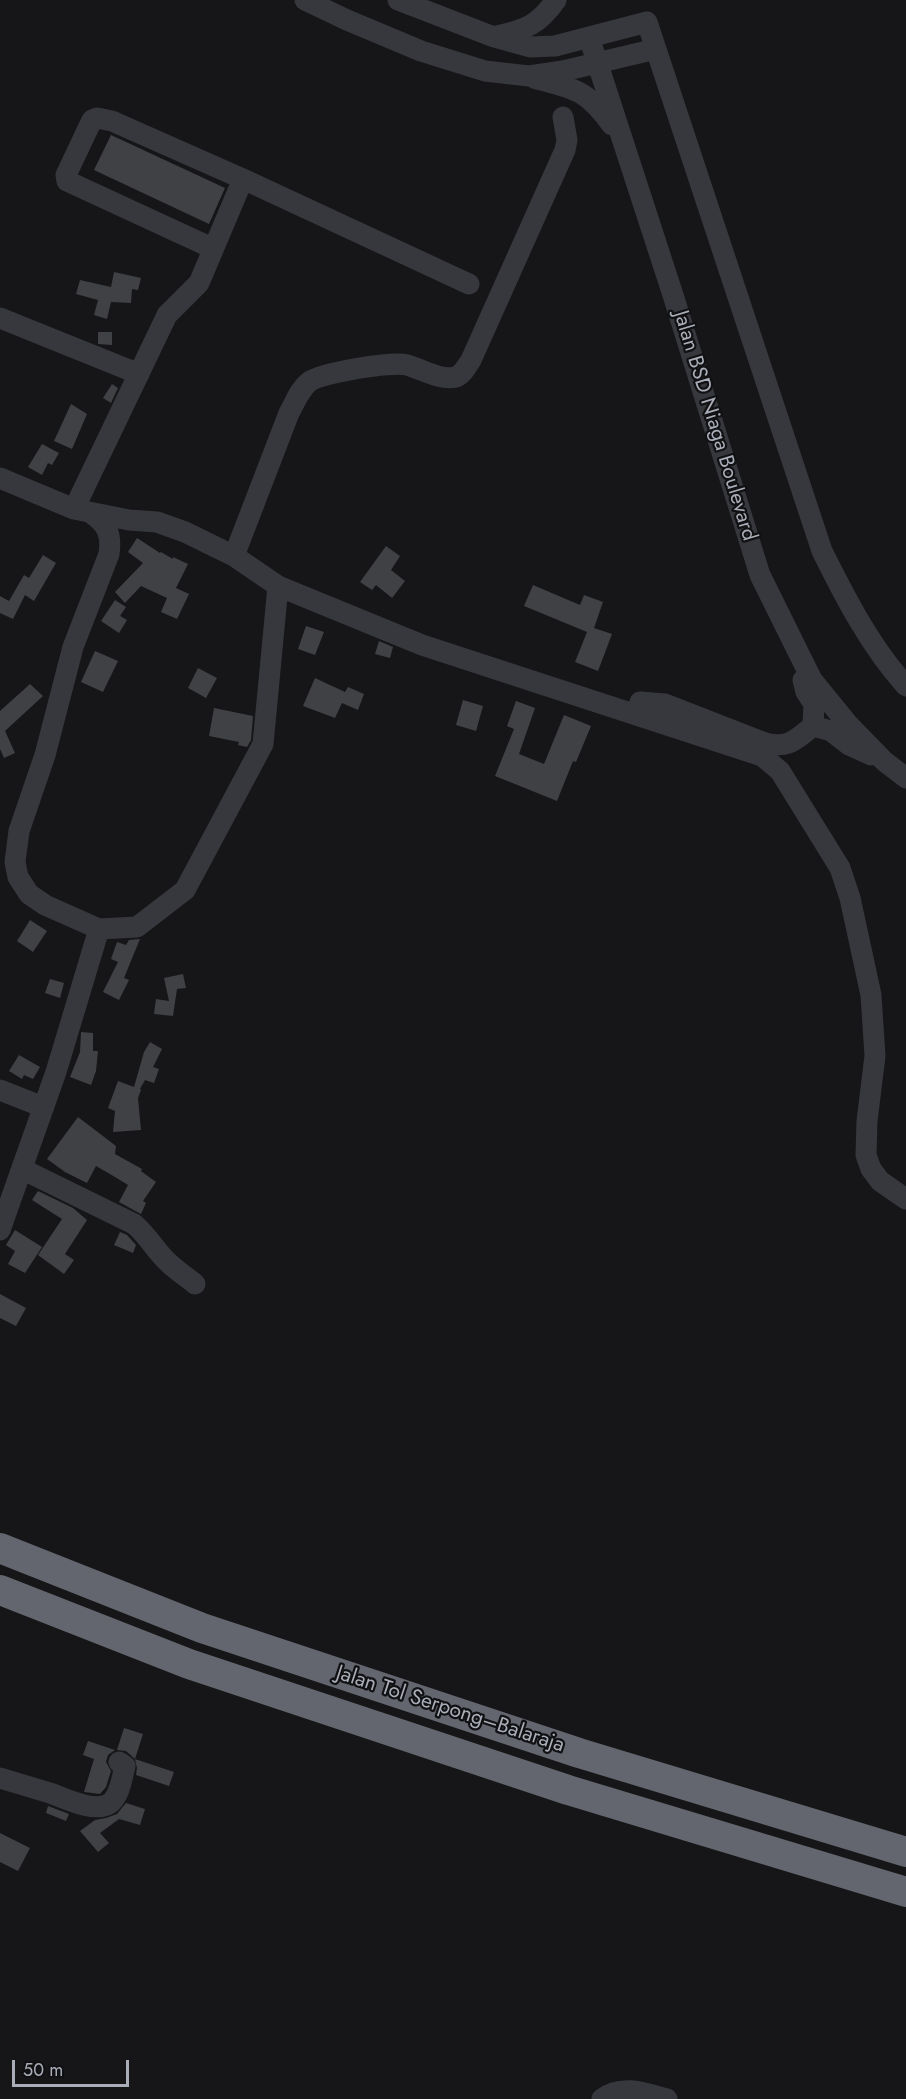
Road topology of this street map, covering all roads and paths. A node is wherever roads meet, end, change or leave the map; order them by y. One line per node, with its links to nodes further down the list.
1 (305, 0): 8 (street)
2 (398, 0): 4 (street)
3 (556, 0): 4 (street)
4 (494, 37): 5 (street)
5 (588, 37): 6 (street); 7 (street, Jalan BSD Niaga Boulevard)
6 (656, 49): 7 (street); 21 (street)
7 (597, 62): 8 (street); 10 (street, Jalan BSD Niaga Boulevard)
8 (529, 76): 10 (street)
9 (563, 117): 18 (street)
10 (622, 140): 20 (street, Jalan BSD Niaga Boulevard)
11 (243, 179): 12 (street); 12 (street); 13 (street)
12 (212, 248): 15 (street)
13 (469, 284)
14 (0, 318): 15 (street)
15 (139, 374): 17 (street)
16 (0, 478): 17 (street)
17 (82, 511): 18 (street); 26 (street)
18 (234, 556): 19 (street)
19 (278, 586): 22 (street); 27 (street)
20 (793, 642): 23 (street); 24 (street, Jalan BSD Niaga Boulevard)
21 (906, 686)
22 (637, 715): 23 (street); 31 (street)
23 (813, 726): 24 (street)
24 (884, 761): 25 (street, Jalan BSD Niaga Boulevard)
25 (906, 778)
26 (10, 829): 27 (street)
27 (99, 929): 29 (street)
28 (0, 1090): 29 (street)
29 (43, 1107): 30 (street)
30 (22, 1169): 32 (street); 33 (street)
31 (906, 1199)
32 (0, 1230)
33 (195, 1284)
34 (0, 1548): 38 (highway, Jalan Tol Serpong–Balaraja)
35 (0, 1590): 39 (highway, Jalan Tol Serpong–Balaraja)
36 (119, 1762): 37 (street)
37 (0, 1778)
38 (906, 1852)
39 (906, 1892)
40 (602, 2099): 41 (street)
41 (667, 2099)

